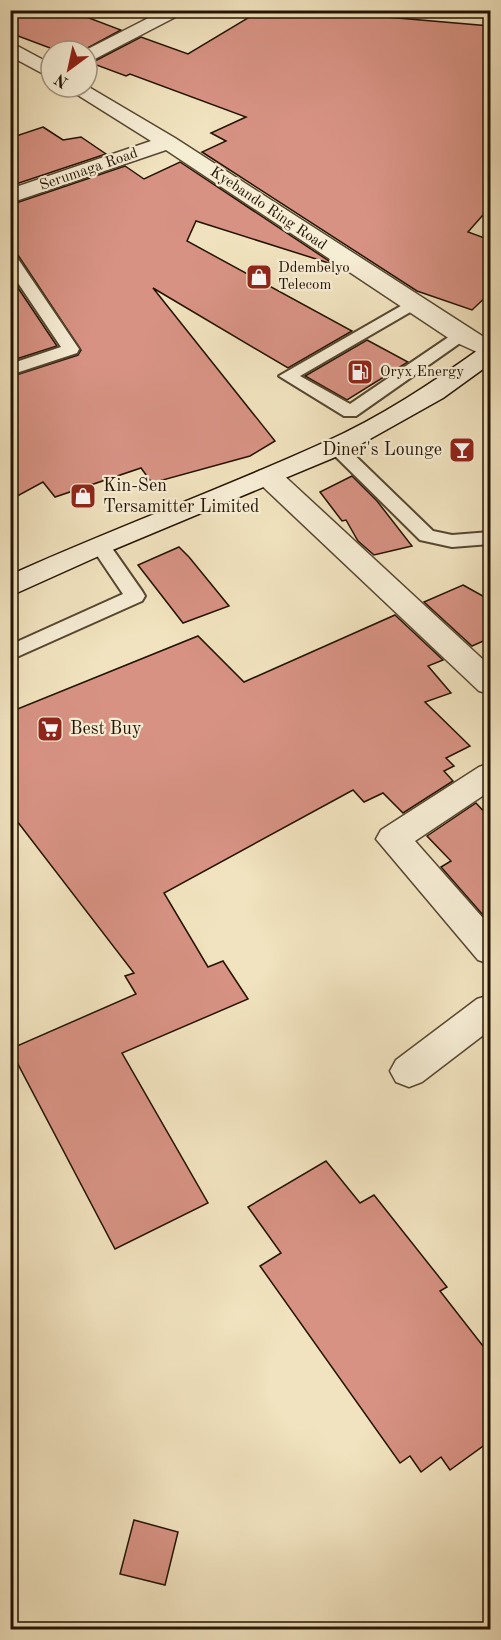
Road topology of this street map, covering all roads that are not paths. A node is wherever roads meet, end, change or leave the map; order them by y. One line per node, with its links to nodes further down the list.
1 (180, 10): 3 (street)
2 (10, 48): 4 (street)
3 (99, 51)
4 (39, 65)
5 (95, 99): 6 (street, Kyebando Ring Road)
6 (168, 142): 7 (street, Serumaga Road); 9 (street, Kyebando Ring Road)
7 (10, 197)
8 (10, 259): 12 (lane)
9 (413, 304): 10 (street, Kyebando Ring Road); 10 (lane)
10 (462, 336): 11 (street, Kyebando Ring Road)
11 (490, 352): 13 (street)
12 (10, 370)
13 (336, 447): 14 (street); 15 (lane)
14 (269, 477): 16 (street); 19 (street)
15 (490, 538)
16 (100, 545): 17 (street); 18 (lane)
17 (10, 587)
18 (10, 653)
19 (490, 683)
20 (490, 775): 21 (street)
21 (490, 950)
22 (490, 1010): 23 (street)
23 (409, 1071)

